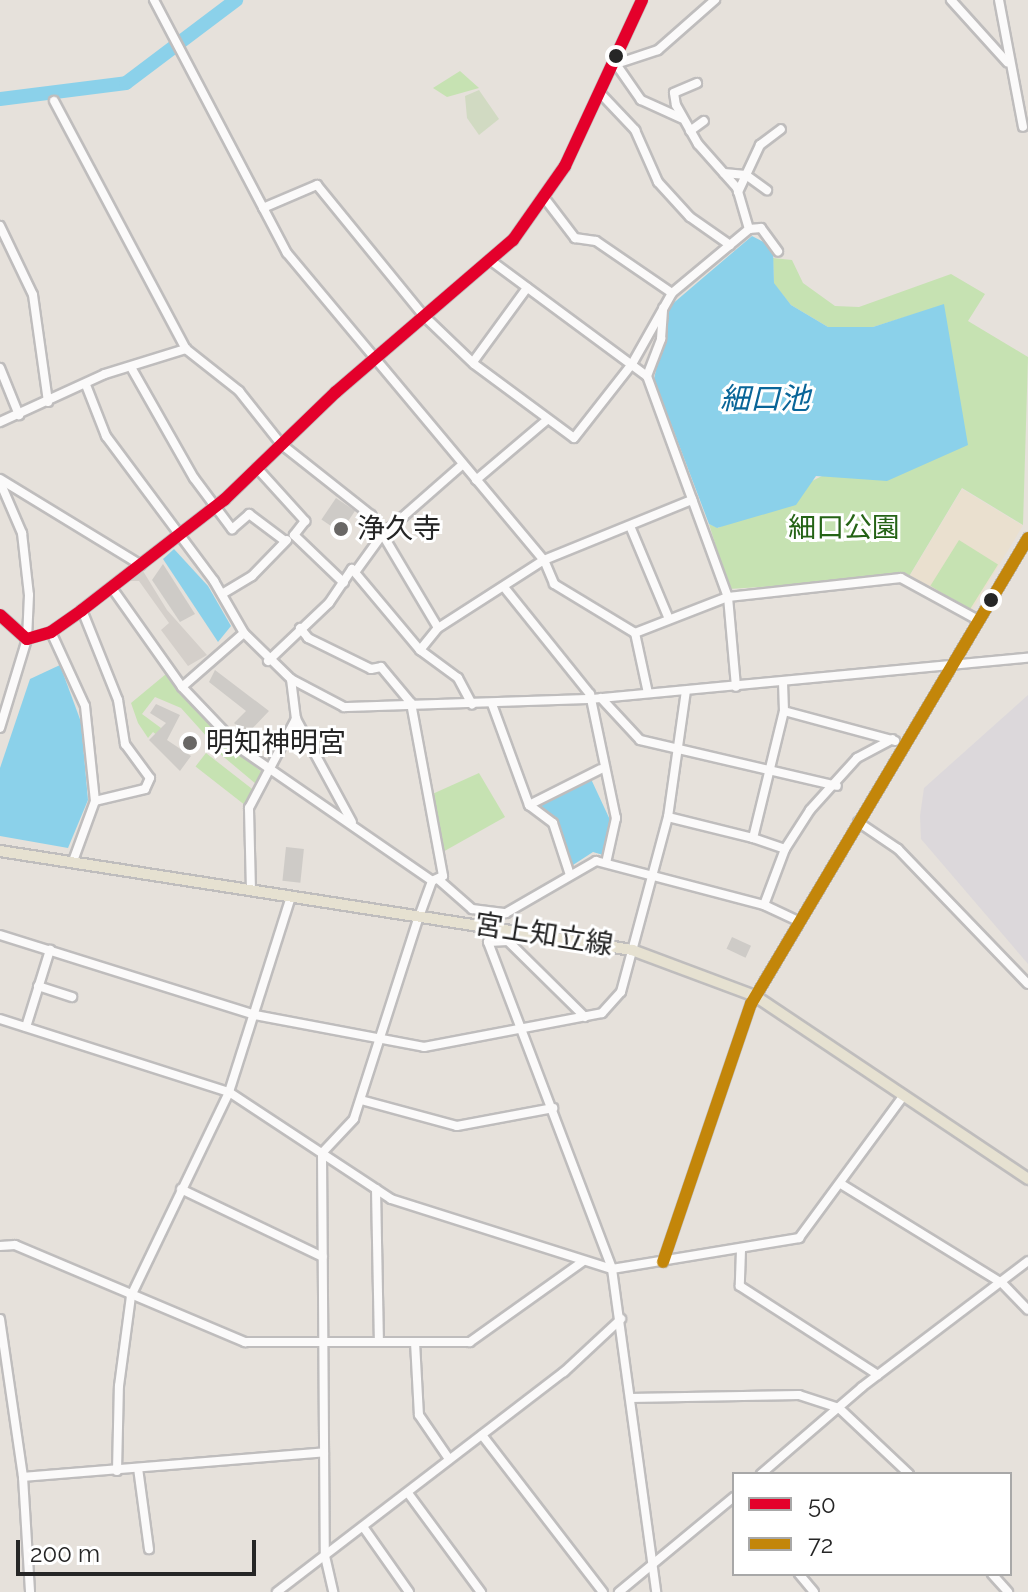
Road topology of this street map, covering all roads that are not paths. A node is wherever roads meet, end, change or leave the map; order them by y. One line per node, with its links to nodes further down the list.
1 (154, 0): 23 (street)
2 (642, 0): 7 (street)
3 (715, 0): 7 (street)
4 (951, 0): 6 (street)
5 (999, 0): 6 (street)
6 (1007, 62): 15 (street)
7 (616, 64): 11 (street); 13 (street)
8 (672, 81): 10 (street)
9 (697, 83): 10 (street)
10 (674, 93): 13 (street)
11 (601, 94): 22 (street); 26 (street)
12 (54, 101): 33 (street)
13 (681, 118): 17 (street)
14 (704, 121): 17 (street)
15 (1028, 122)
16 (781, 129): 19 (street)
17 (690, 131): 18 (street)
18 (724, 173): 19 (street); 21 (street)
19 (746, 175): 20 (street); 21 (street)
20 (767, 190)
21 (738, 192): 25 (street)
22 (546, 200): 28 (street); 30 (street)
23 (263, 208): 32 (street); 34 (street)
24 (0, 226): 41 (street)
25 (749, 229): 26 (street); 27 (street)
26 (730, 245): 30 (street)
27 (778, 251)
28 (490, 260): 29 (street); 32 (street)
29 (527, 288): 35 (street); 36 (street)
30 (672, 293): 31 (street)
31 (663, 303): 36 (street); 39 (street)
32 (424, 316): 34 (street); 35 (street)
33 (186, 349): 38 (street); 45 (street)
34 (373, 360): 45 (street); 46 (street)
35 (473, 362): 43 (street)
36 (632, 364): 39 (street); 43 (street)
37 (0, 368): 42 (street)
38 (132, 369): 40 (street); 52 (street)
39 (647, 376): 51 (street)
40 (86, 385): 41 (street); 54 (street)
41 (48, 402): 42 (street)
42 (19, 415): 44 (street)
43 (548, 419): 49 (street)
44 (0, 422)
45 (281, 444): 47 (street); 56 (street)
46 (462, 465): 49 (street); 56 (street)
47 (257, 468): 52 (street); 55 (street)
48 (0, 480): 50 (street); 60 (street)
49 (476, 480): 59 (street)
50 (3, 494): 76 (street)
51 (692, 500): 53 (street); 66 (street)
52 (215, 508): 54 (street); 58 (street)
53 (630, 526): 59 (street); 69 (street)
54 (180, 535): 60 (street); 65 (street)
55 (294, 535): 58 (street); 62 (street)
56 (382, 535): 61 (street); 72 (street)
57 (1028, 538): 70 (street)
58 (285, 541): 65 (street)
59 (544, 560): 63 (street); 75 (street)
60 (141, 565): 64 (street)
61 (356, 571): 62 (street); 77 (street)
62 (344, 583): 71 (street)
63 (504, 587): 72 (street); 87 (street)
64 (112, 588): 67 (street); 83 (street)
65 (222, 594): 74 (street)
66 (728, 597): 69 (street); 70 (street); 84 (street)
67 (82, 610): 73 (street); 101 (street)
68 (0, 615): 76 (street)
69 (668, 617): 75 (street)
70 (978, 620): 80 (street)
71 (300, 628): 79 (street); 88 (street)
72 (438, 628): 77 (street)
73 (51, 632): 76 (street); 101 (street)
74 (244, 633): 79 (street); 83 (street)
75 (635, 633): 86 (street)
76 (27, 639): 93 (street)
77 (420, 650): 89 (street)
78 (1028, 658): 80 (street)
79 (268, 661): 81 (street)
80 (952, 666): 82 (street); 95 (street)
81 (291, 679): 88 (street); 92 (street)
82 (783, 683): 84 (street); 91 (street)
83 (182, 687): 99 (street)
84 (736, 687): 85 (street)
85 (686, 691): 86 (street); 96 (street)
86 (648, 693): 87 (street)
87 (596, 699): 90 (street); 96 (street); 97 (street)
88 (411, 703): 89 (street); 113 (street)
89 (472, 704): 90 (street)
90 (492, 704): 102 (street)
91 (784, 711): 94 (street); 98 (street)
92 (296, 719): 99 (street); 105 (street)
93 (0, 728)
94 (892, 739): 95 (street); 100 (street)
95 (904, 746): 104 (street)
96 (681, 751): 98 (street); 103 (street)
97 (601, 769): 102 (street); 110 (street)
98 (770, 770): 100 (street); 106 (street)
99 (270, 771): 105 (street); 114 (street)
100 (837, 786): 107 (street)
101 (95, 801): 109 (street)
102 (529, 805): 112 (street)
103 (668, 817): 106 (street); 111 (street)
104 (858, 822): 118 (street); 122 (street)
105 (353, 823): 113 (street)
106 (753, 838): 107 (street)
107 (785, 849): 116 (street)
108 (0, 851): 109 (main road, 宮上知立線)
109 (73, 861): 114 (main road, 宮上知立線)
110 (606, 863): 111 (street); 112 (street)
111 (652, 872): 116 (street); 121 (street)
112 (570, 875): 113 (street)
113 (436, 881): 117 (street)
114 (251, 891): 115 (main road, 宮上知立線)
115 (291, 897): 117 (main road, 宮上知立線); 126 (street)
116 (764, 905): 118 (street)
117 (419, 916): 121 (main road, 宮上知立線); 131 (street)
118 (799, 921): 124 (street)
119 (0, 935): 120 (street)
120 (50, 950): 123 (street); 126 (street)
121 (632, 950): 124 (main road, 宮上知立線); 127 (street)
122 (1028, 984)
123 (38, 986): 125 (street); 129 (street)
124 (755, 996): 133 (main road, 宮上知立線); 146 (street)
125 (72, 997)
126 (255, 1015): 131 (street); 132 (street)
127 (585, 1017): 130 (street); 130 (street)
128 (0, 1019): 129 (street)
129 (26, 1027): 132 (street)
130 (523, 1032): 131 (street); 135 (street)
131 (380, 1040): 134 (street)
132 (229, 1092): 136 (street); 139 (street)
133 (904, 1095): 137 (main road, 宮上知立線); 138 (street)
134 (361, 1100): 135 (street); 136 (street)
135 (553, 1108): 147 (street)
136 (322, 1153): 140 (street); 143 (street)
137 (1028, 1179)
138 (841, 1184): 142 (street); 148 (street)
139 (181, 1189): 143 (street); 149 (street)
140 (376, 1189): 145 (street); 154 (street)
141 (0, 1246): 149 (street)
142 (741, 1250): 146 (street); 156 (street)
143 (323, 1257): 153 (street)
144 (1028, 1261): 148 (street)
145 (582, 1262): 147 (street); 155 (street)
146 (663, 1262): 147 (street)
147 (612, 1269): 152 (street)
148 (1002, 1283): 150 (street); 156 (street)
149 (131, 1296): 153 (street); 163 (street)
150 (1028, 1310)
151 (0, 1319): 166 (street)
152 (621, 1319): 157 (street); 159 (street)
153 (324, 1341): 154 (street); 160 (street)
154 (379, 1342): 155 (street)
155 (415, 1342): 161 (street)
156 (878, 1375): 158 (street)
157 (630, 1398): 158 (street); 172 (street)
158 (839, 1408): 164 (street); 165 (street)
159 (482, 1435): 161 (street); 180 (street)
160 (324, 1452): 162 (street); 171 (street)
161 (449, 1459): 167 (street)
162 (138, 1468): 163 (street); 170 (street)
163 (117, 1471): 166 (street)
164 (763, 1472)
165 (907, 1472)
166 (23, 1477): 175 (street)
167 (408, 1493): 169 (street); 179 (street)
168 (732, 1499): 172 (street)
169 (364, 1528): 171 (street); 178 (street)
170 (149, 1549)
171 (325, 1556): 176 (street); 177 (street)
172 (652, 1566): 181 (street); 182 (street)
173 (801, 1576): 183 (street)
174 (994, 1576): 184 (street)
175 (29, 1590)
176 (277, 1592)
177 (333, 1592)
178 (409, 1592)
179 (481, 1592)
180 (603, 1592)
181 (619, 1592)
182 (656, 1592)
183 (814, 1592)
184 (1008, 1592)

